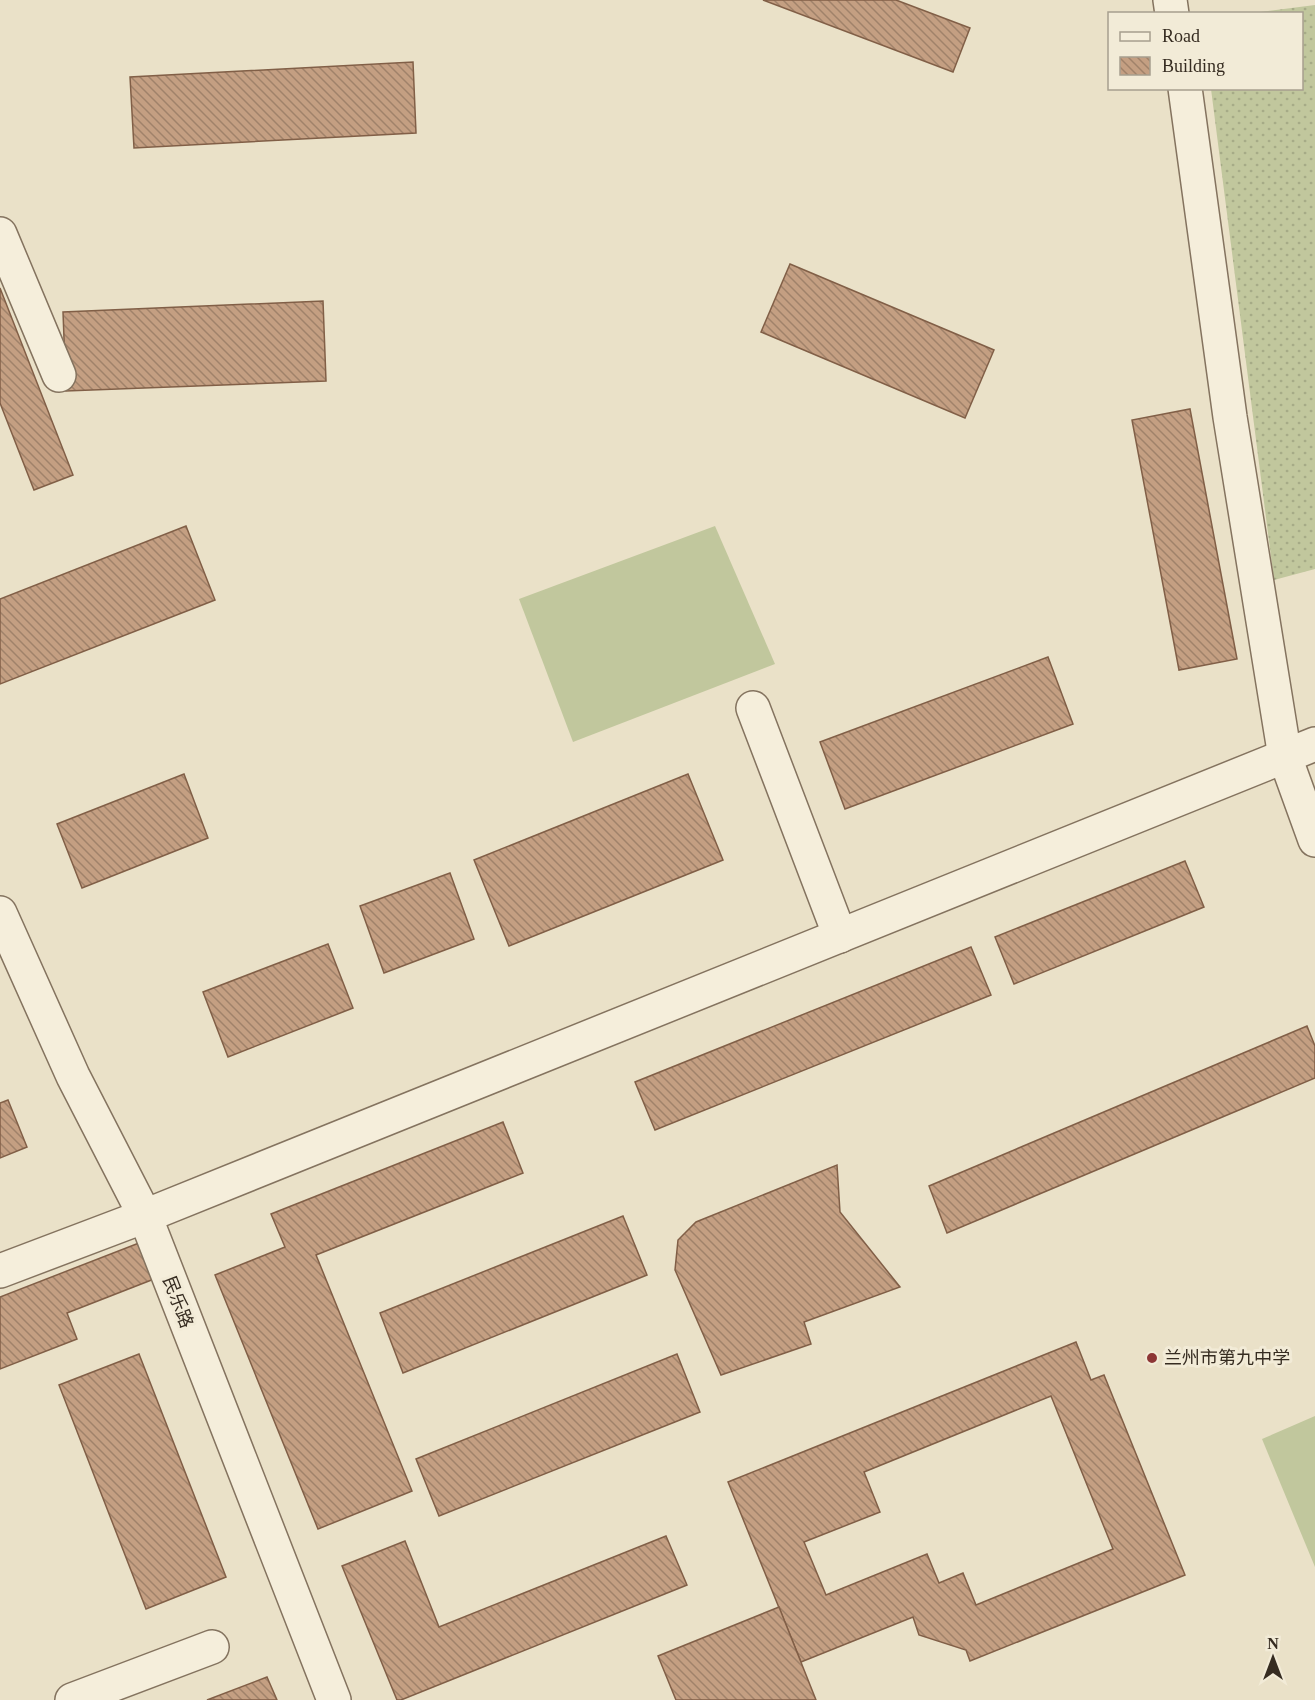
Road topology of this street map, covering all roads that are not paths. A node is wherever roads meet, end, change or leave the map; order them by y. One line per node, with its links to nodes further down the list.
1 (1185, 90): 6 (street)
2 (0, 234): 3 (street)
3 (58, 375)
4 (753, 708): 9 (street)
5 (1315, 744): 6 (street)
6 (1285, 757): 7 (street); 9 (street)
7 (1315, 840)
8 (0, 913): 10 (street, 民乐路)
9 (840, 936): 10 (street)
10 (144, 1216): 11 (street); 14 (street, 民乐路)
11 (0, 1271)
12 (212, 1647): 13 (street)
13 (72, 1700)
14 (334, 1700)

